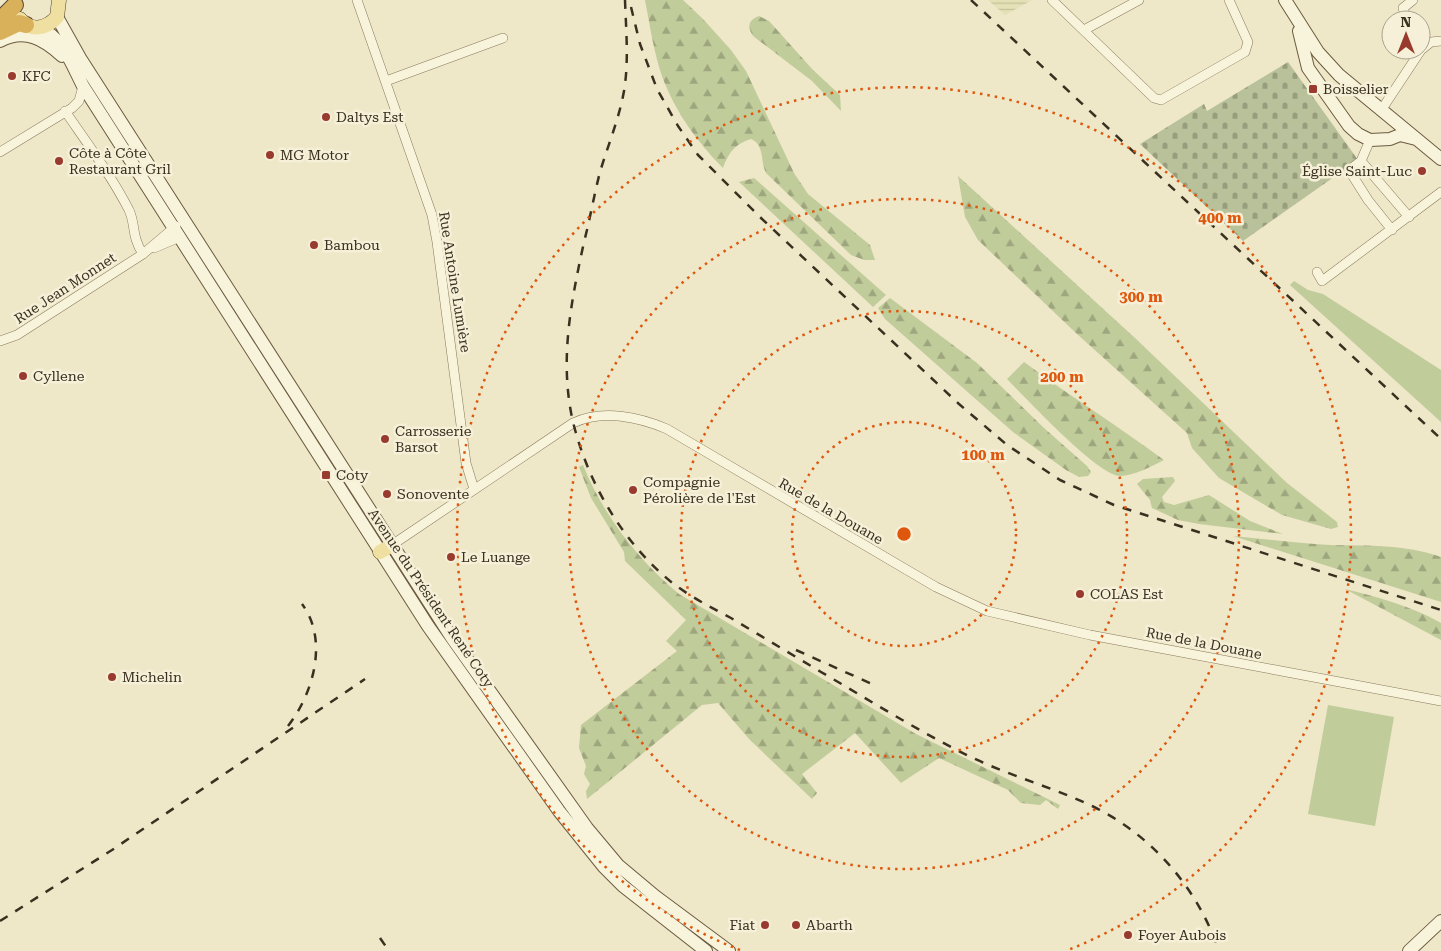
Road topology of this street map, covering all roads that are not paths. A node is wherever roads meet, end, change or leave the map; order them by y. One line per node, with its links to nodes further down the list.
1 (60, 0): 10 (main road)
2 (357, 0): 21 (street, Rue Antoine Lumière)
3 (1052, 0): 13 (street)
4 (1139, 0): 13 (street)
5 (1229, 0): 13 (street)
6 (1413, 0): 9 (street)
7 (15, 2): 11 (highway); 12 (main road)
8 (1290, 5): 17 (main road); 18 (main road)
9 (1404, 10)
10 (57, 17): 12 (main road); 35 (main road, Avenue du Président René Coty)
11 (0, 20)
12 (32, 26): 14 (highway); 20 (main road, Avenue du Président René Coty)
13 (1084, 30)
14 (0, 32)
15 (503, 38): 21 (street)
16 (0, 41): 20 (main road)
17 (1318, 52): 18 (main road); 23 (main road)
18 (1305, 58): 26 (main road)
19 (1413, 60): 23 (street)
20 (71, 64): 22 (main road, Avenue du Président René Coty)
21 (386, 81): 38 (street, Rue Antoine Lumière)
22 (84, 86): 24 (street); 33 (main road, Avenue du Président René Coty)
23 (1382, 109): 25 (main road)
24 (65, 111): 27 (street); 34 (street)
25 (1399, 129): 26 (main road); 28 (main road)
26 (1370, 140): 29 (street)
27 (0, 152)
28 (1441, 160)
29 (1361, 161): 31 (street); 32 (street)
30 (1441, 192): 31 (street)
31 (1409, 217): 32 (street)
32 (1392, 230): 36 (street)
33 (177, 232): 34 (street, Rue Jean Monnet); 35 (street, Avenue du Président René Coty); 39 (main road, Avenue du Président René Coty)
34 (142, 254): 37 (street, Rue Jean Monnet)
35 (205, 254): 39 (main road, Avenue du Président René Coty)
36 (1318, 272)
37 (0, 342)
38 (474, 488): 39 (street, Rue de la Douane); 40 (street, Rue de la Douane)
39 (386, 548): 42 (main road, Avenue du Président René Coty); 43 (main road, Avenue du Président René Coty)
40 (1441, 701)
41 (1441, 920): 44 (main road)
42 (706, 951)
43 (729, 951)
44 (1409, 951)

